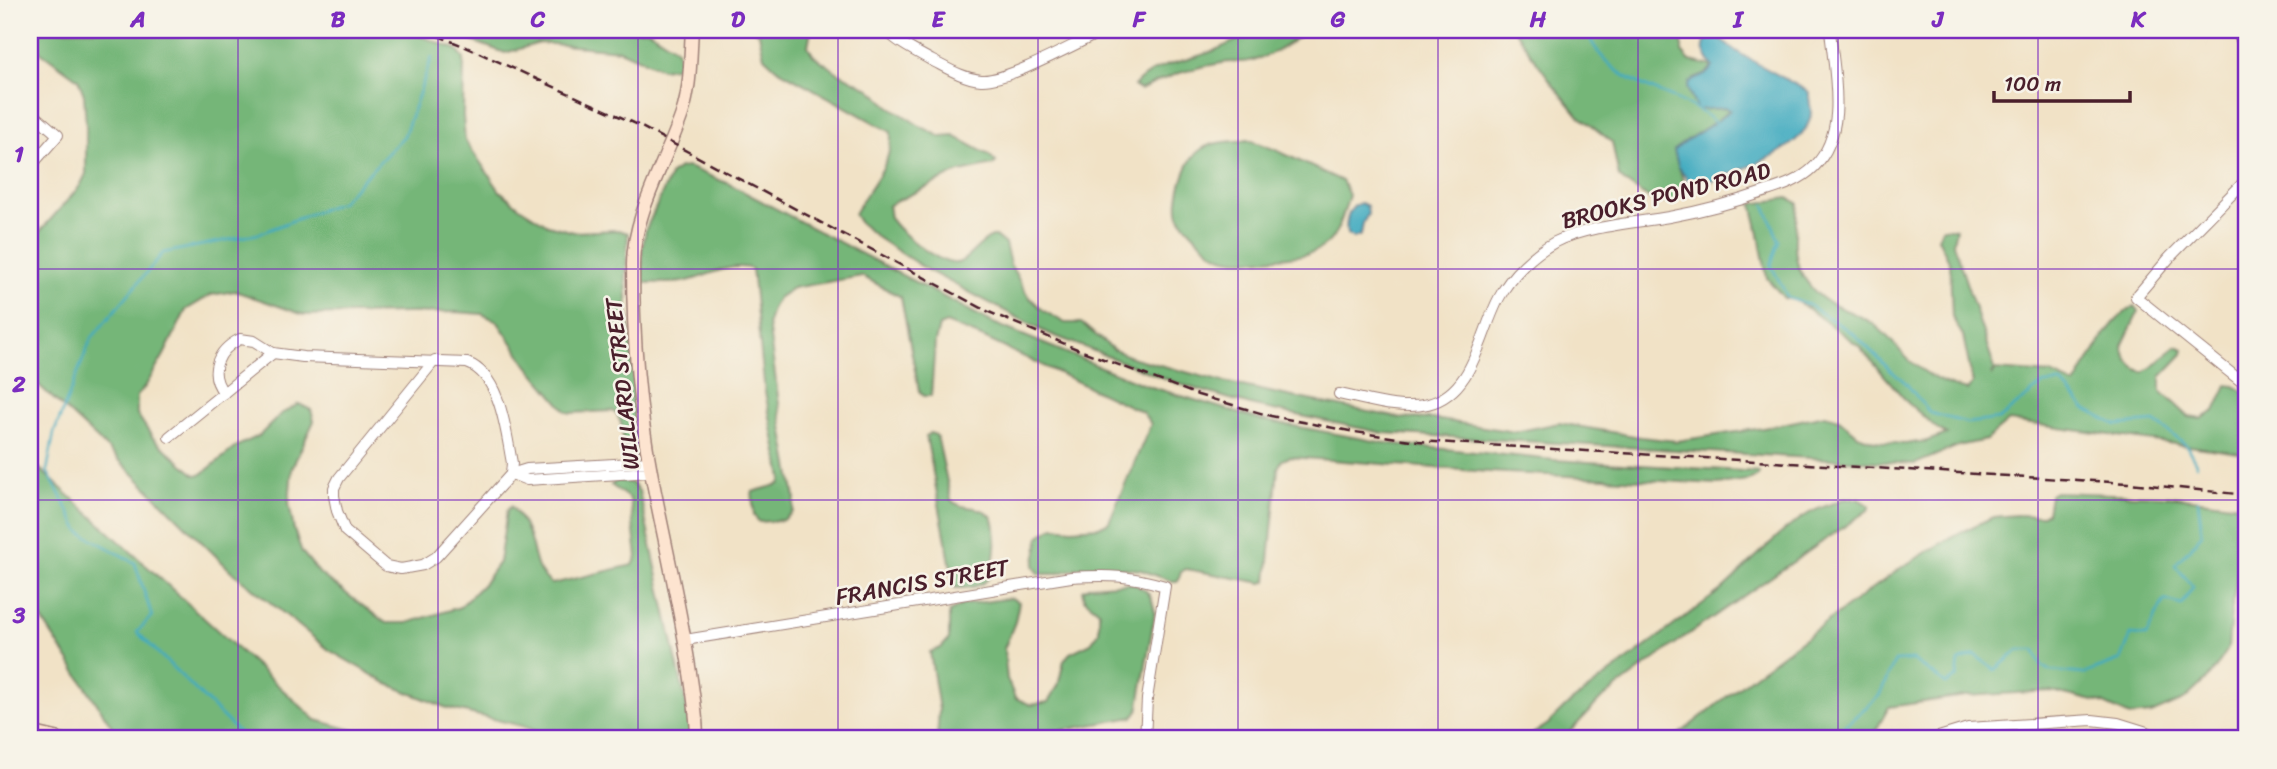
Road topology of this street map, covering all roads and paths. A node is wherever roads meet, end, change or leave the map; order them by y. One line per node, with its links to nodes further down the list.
1 (692, 30): 16 (street, WILLARD STREET)
2 (886, 30): 3 (street)
3 (1105, 30)
4 (1830, 30): 14 (street, BROOKS POND ROAD)
5 (2237, 30): 6 (street)
6 (2247, 47)
7 (30, 111): 8 (street)
8 (30, 167)
9 (2247, 179): 12 (street)
10 (273, 353): 11 (street); 13 (street); 13 (street)
11 (435, 360): 17 (street); 17 (street)
12 (2247, 386)
13 (223, 393): 15 (street)
14 (1339, 394)
15 (169, 437)
16 (650, 467): 17 (street); 18 (street, WILLARD STREET)
17 (512, 474)
18 (685, 640): 21 (street, WILLARD STREET); 22 (street, FRANCIS STREET)
19 (30, 732): 20 (street)
20 (60, 739)
21 (697, 739)
22 (1144, 739)
23 (1932, 739): 24 (street)
24 (2163, 739)

